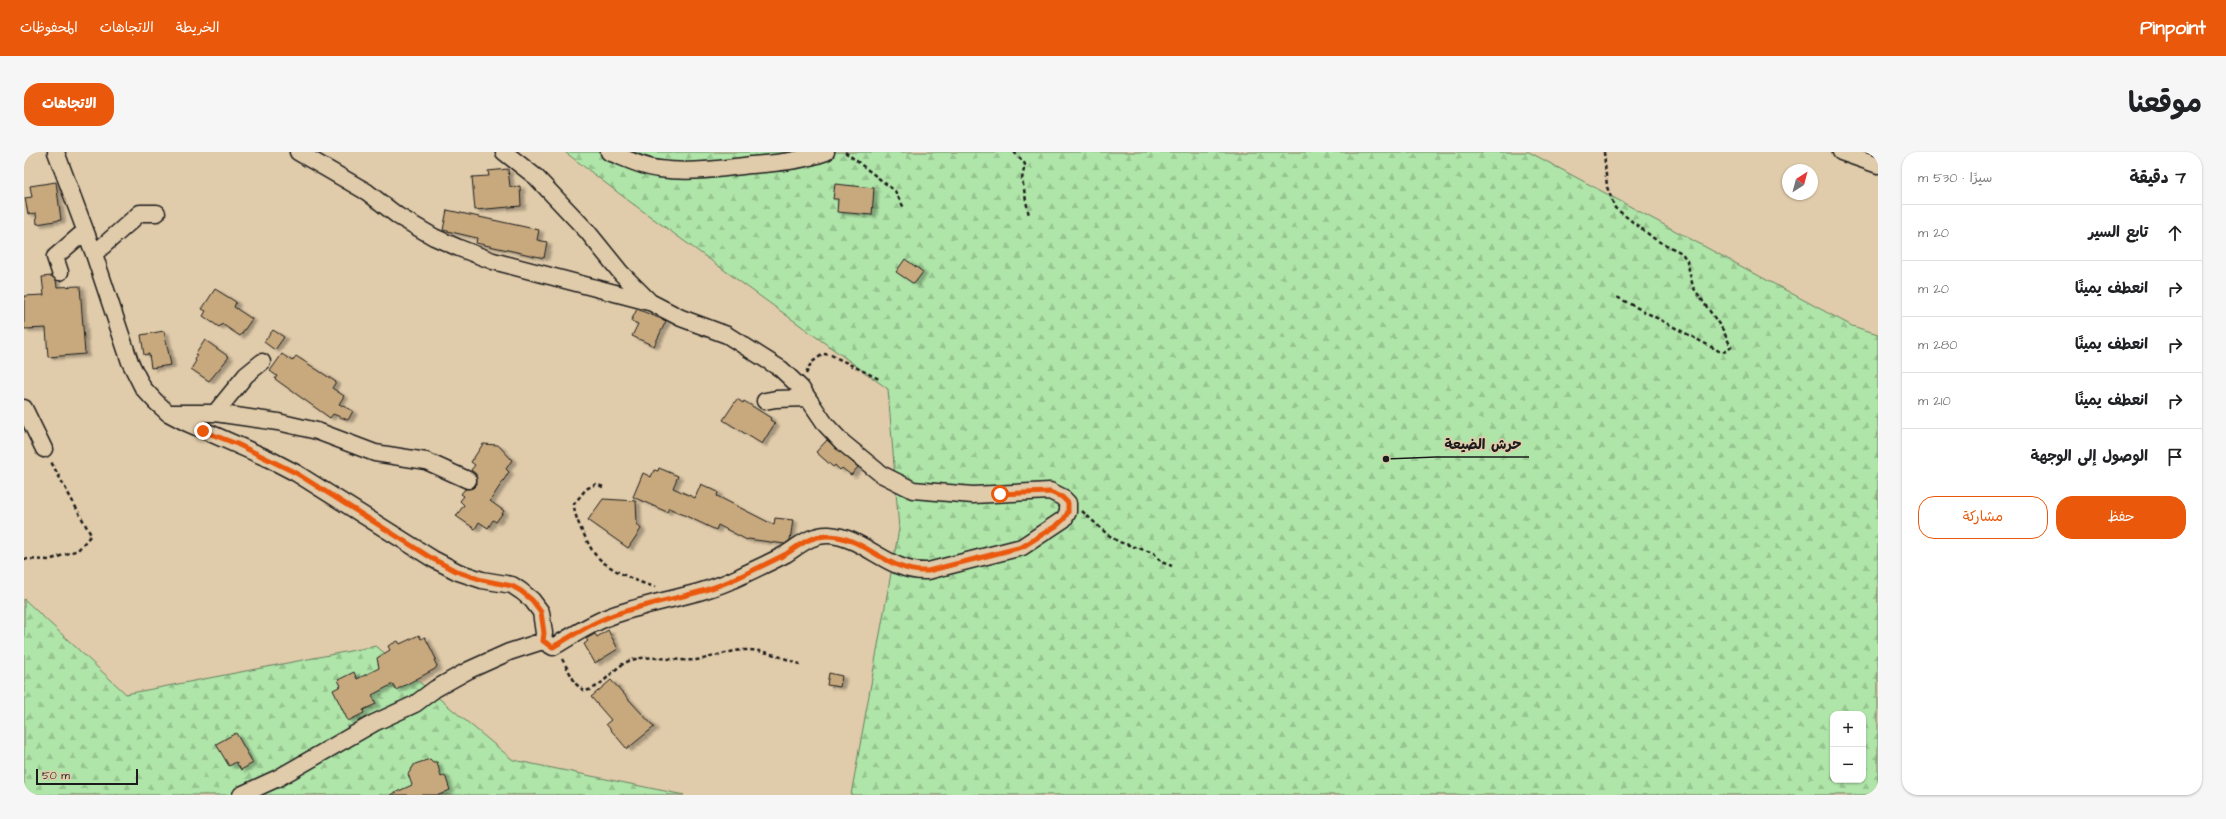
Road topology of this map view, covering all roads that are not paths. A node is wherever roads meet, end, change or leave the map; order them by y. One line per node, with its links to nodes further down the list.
1 (56, 152): 9 (street)
2 (298, 152): 12 (street)
3 (504, 152): 12 (street)
4 (609, 152): 5 (street)
5 (826, 152)
6 (1841, 152): 7 (street)
7 (1878, 166)
8 (157, 213): 10 (street)
9 (86, 231): 10 (street); 11 (street)
10 (94, 254): 17 (street)
11 (60, 272)
12 (650, 302): 14 (street)
13 (262, 362): 18 (street)
14 (805, 393): 15 (street); 21 (street)
15 (765, 401)
16 (24, 408): 19 (street)
17 (168, 413): 18 (street); 21 (street)
18 (215, 413): 20 (street)
19 (44, 449)
20 (468, 480)
21 (548, 644): 22 (street)
22 (241, 795)

